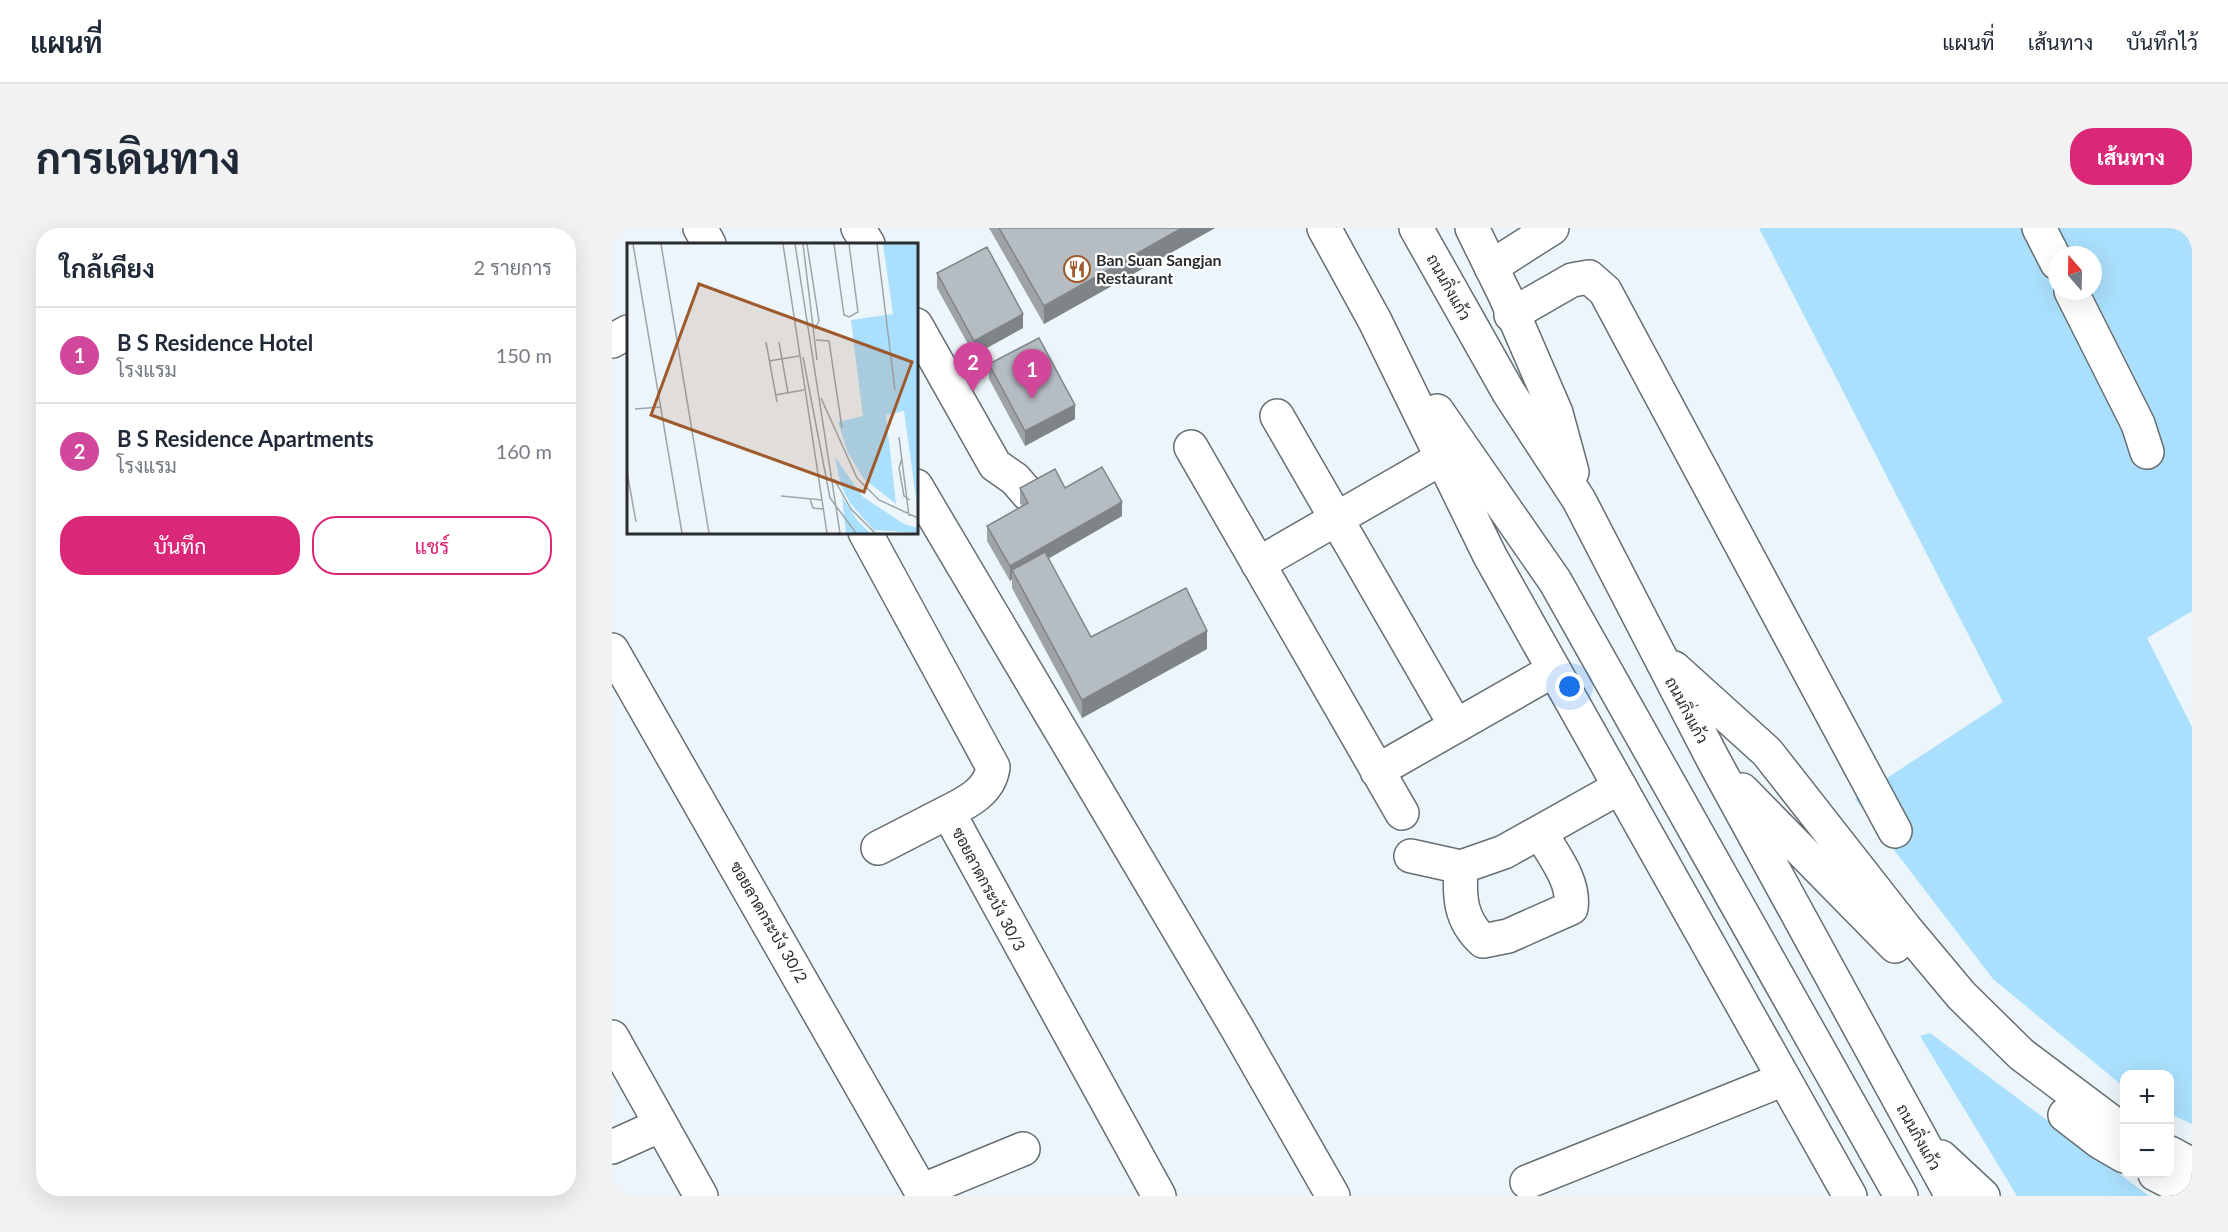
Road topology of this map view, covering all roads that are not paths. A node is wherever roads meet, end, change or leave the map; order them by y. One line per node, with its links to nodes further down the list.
1 (700, 228): 8 (main road)
2 (858, 228): 9 (main road)
3 (1324, 228): 13 (main road)
4 (1416, 228): 23 (main road, ถนนกิ่งแก้ว)
5 (1552, 228): 7 (main road)
6 (2039, 228): 10 (main road)
7 (1484, 242): 12 (main road)
8 (708, 243)
9 (867, 243)
10 (2048, 246)
11 (2076, 300): 19 (main road)
12 (1511, 315): 23 (main road); 36 (main road)
13 (1375, 321): 20 (main road); 59 (main road)
14 (918, 329): 22 (main road)
15 (627, 333): 16 (main road)
16 (612, 341)
17 (1277, 416): 24 (main road)
18 (1191, 447): 26 (main road)
19 (2147, 452)
20 (1442, 458): 24 (main road); 29 (main road)
21 (918, 489): 58 (main road)
22 (1028, 494)
23 (1580, 500): 28 (main road, ถนนกิ่งแก้ว)
24 (1336, 519): 26 (main road); 30 (main road)
25 (866, 534): 34 (main road, ซอยลาดกระบัง 30/3)
26 (1258, 564): 32 (main road)
27 (612, 650): 53 (main road, ซอยลาดกระบัง 30/2)
28 (1657, 653): 31 (main road, ถนนกิ่งแก้ว); 44 (main road)
29 (1554, 670): 30 (main road); 33 (main road)
30 (1456, 726): 32 (main road)
31 (1714, 761): 45 (main road, ถนนกิ่งแก้ว); 48 (main road)
32 (1377, 771): 35 (main road)
33 (1620, 787): 37 (main road); 42 (main road)
34 (948, 812): 38 (main road); 57 (main road, ซอยลาดกระบัง 30/3)
35 (1402, 813)
36 (1895, 831)
37 (1540, 832): 40 (main road); 40 (main road)
38 (878, 848)
39 (1412, 856): 40 (main road)
40 (1461, 867)
41 (612, 1037): 43 (main road)
42 (1784, 1079): 52 (main road); 54 (main road)
43 (661, 1125): 46 (main road); 56 (main road)
44 (2120, 1127)
45 (1919, 1138): 60 (main road, ถนนกิ่งแก้ว); 61 (main road)
46 (612, 1147)
47 (1023, 1149): 53 (main road)
48 (2120, 1154)
49 (2174, 1156): 50 (main road)
50 (2192, 1165)
51 (2164, 1178): 55 (main road)
52 (1527, 1182)
53 (923, 1193)
54 (1841, 1193)
55 (2192, 1194)
56 (701, 1196)
57 (1159, 1196)
58 (1333, 1196)
59 (1901, 1196)
60 (1952, 1196)
61 (1983, 1196)

